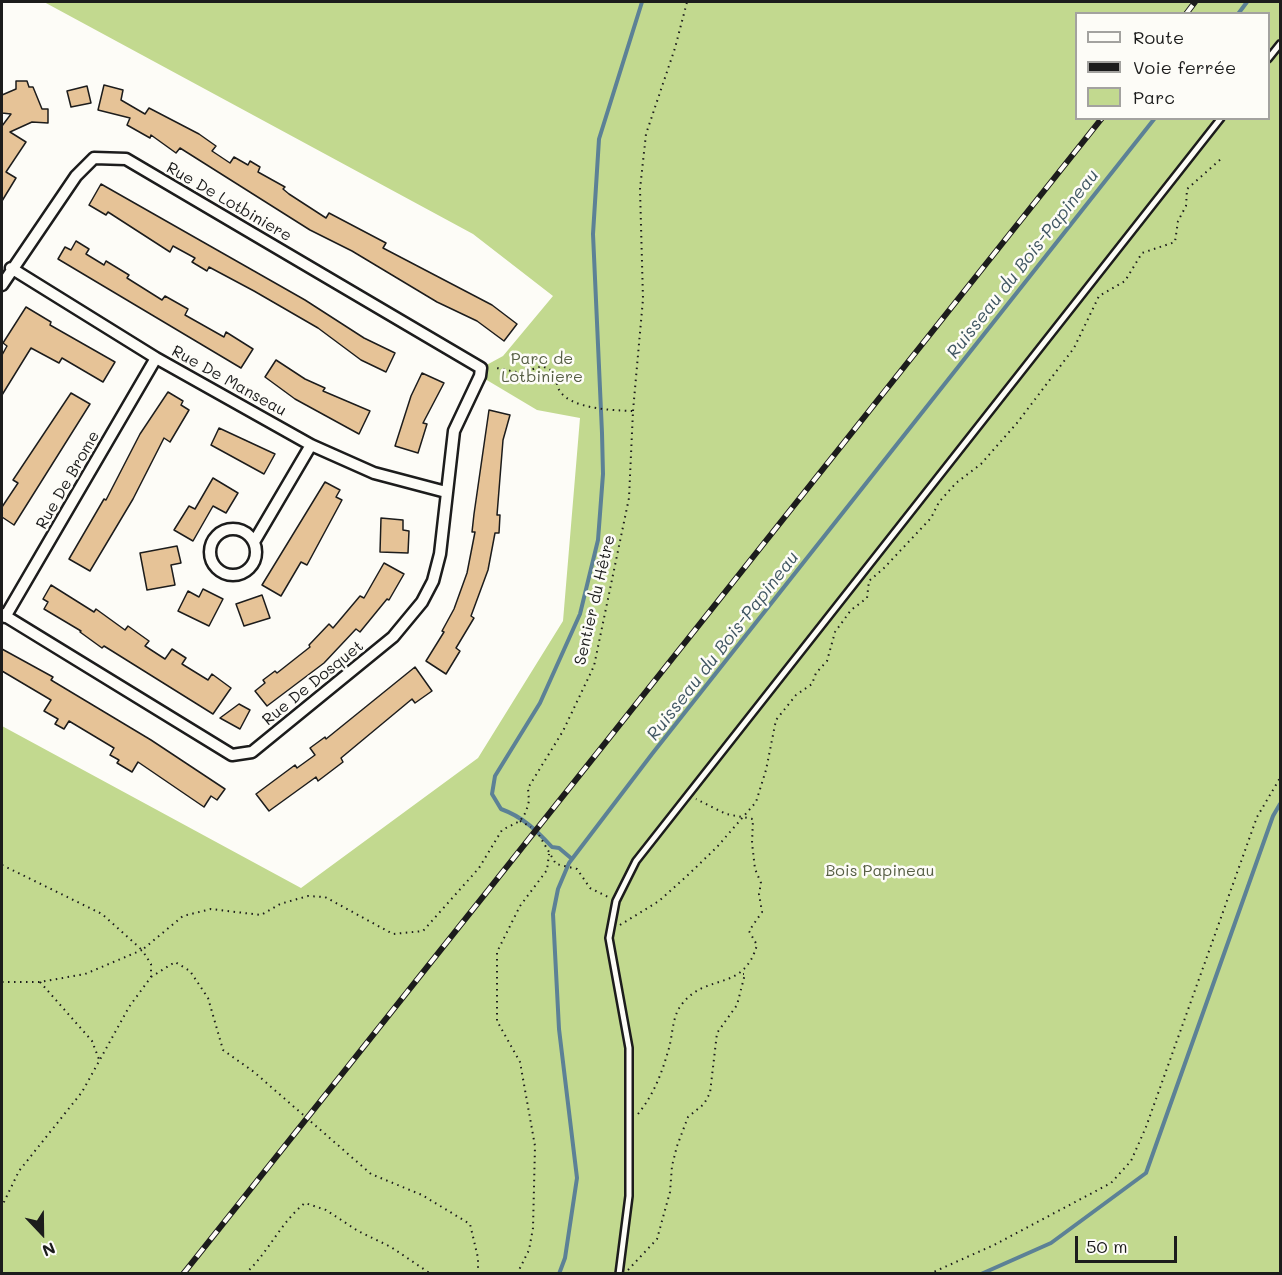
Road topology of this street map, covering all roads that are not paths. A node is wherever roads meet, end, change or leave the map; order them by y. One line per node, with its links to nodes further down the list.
1 (1281, 44): 2 (lane)
2 (1270, 58)
3 (1219, 120): 12 (lane)
4 (11, 268): 5 (street, Rue De Lotbiniere); 6 (street, Rue De Manseau); 7 (street, Rue De Lotbiniere)
5 (2, 285)
6 (156, 358): 8 (street, Rue De Manseau); 11 (street, Rue De Brome)
7 (481, 368): 9 (street, Rue De Dosquet)
8 (311, 444): 9 (street, Rue De Manseau); 10 (street)
9 (446, 492): 11 (street, Rue De Dosquet)
10 (254, 542): 10 (street)
11 (3, 616)
12 (619, 1272)

